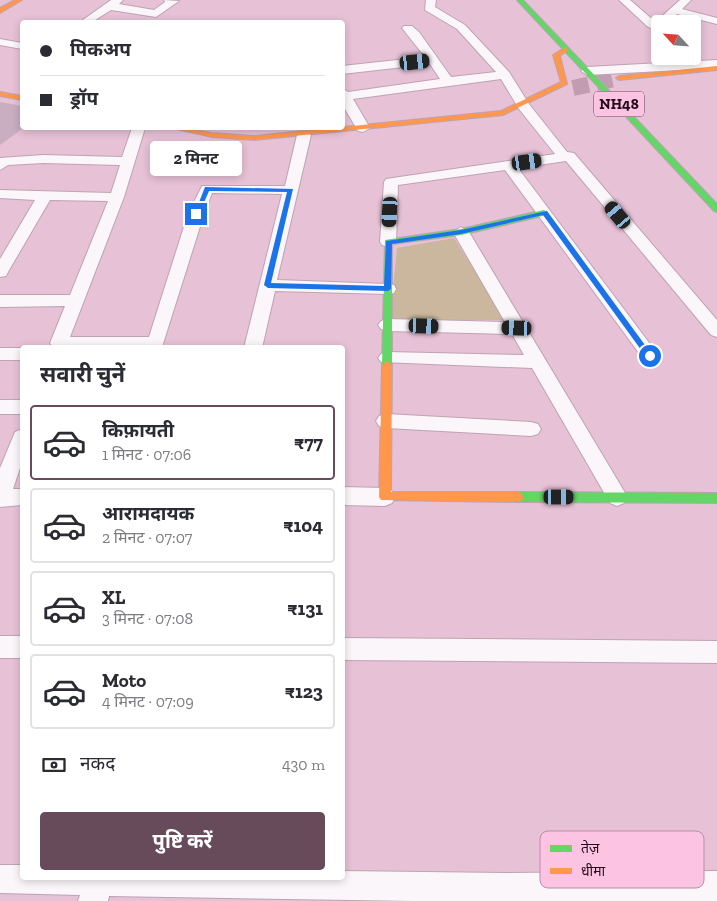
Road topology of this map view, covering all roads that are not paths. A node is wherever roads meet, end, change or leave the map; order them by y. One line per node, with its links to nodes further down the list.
1 (168, 0): 6 (street)
2 (431, 0): 23 (street)
3 (520, 0): 15 (main road, NH48)
4 (624, 0): 11 (street)
5 (686, 0): 7 (street)
6 (114, 3): 9 (street)
7 (676, 11): 8 (street); 10 (street)
8 (671, 15)
9 (87, 20)
10 (717, 21)
11 (651, 24)
12 (408, 28): 16 (street)
13 (0, 42): 14 (street)
14 (20, 46)
15 (566, 50): 22 (main road, NH48); 27 (main road)
16 (433, 60): 21 (street); 25 (street)
17 (701, 64): 18 (street)
18 (717, 64)
19 (684, 65): 22 (street)
20 (717, 68): 24 (main road)
21 (345, 70)
22 (587, 71): 45 (main road, NH48)
23 (505, 75): 25 (street); 32 (street)
24 (619, 78)
25 (448, 81): 29 (street)
26 (573, 88): 27 (main road)
27 (547, 93): 32 (main road)
28 (0, 94): 31 (main road)
29 (345, 94)
30 (345, 97): 33 (street)
31 (20, 98)
32 (522, 103): 33 (main road); 37 (street)
33 (363, 128): 36 (main road)
34 (137, 130): 38 (street)
35 (188, 130): 36 (main road)
36 (304, 135): 41 (street)
37 (564, 157): 39 (street); 56 (street)
38 (127, 161): 40 (street); 44 (street)
39 (509, 165): 46 (street); 48 (street)
40 (0, 166)
41 (291, 190): 50 (street); 58 (street)
42 (0, 194): 43 (street)
43 (45, 196): 44 (street); 49 (street)
44 (117, 197): 52 (street)
45 (717, 209)
46 (544, 213): 47 (main road); 62 (street)
47 (461, 232): 48 (main road); 55 (street)
48 (388, 242): 51 (main road)
49 (0, 272)
50 (268, 285): 51 (street); 59 (street)
51 (388, 289): 54 (main road)
52 (76, 300): 53 (street); 57 (street)
53 (0, 301)
54 (387, 325): 55 (street); 63 (main road)
55 (517, 328): 64 (street)
56 (717, 331)
57 (58, 345): 58 (street)
58 (155, 345)
59 (254, 345)
60 (0, 354): 61 (street)
61 (20, 354)
62 (650, 356)
63 (387, 358): 64 (street); 67 (main road)
64 (538, 362): 74 (street)
65 (20, 407): 66 (street)
66 (0, 408)
67 (386, 421): 68 (street); 73 (main road)
68 (531, 429)
69 (20, 442): 71 (street)
70 (345, 496): 73 (street)
71 (0, 497): 72 (street)
72 (20, 497)
73 (385, 497): 74 (main road)
74 (617, 498): 75 (main road)
75 (717, 498)
76 (0, 647): 77 (street)
77 (20, 647)
78 (345, 649): 79 (street)
79 (717, 652)
80 (0, 880): 84 (street)
81 (717, 886): 82 (street)
82 (704, 887)
83 (670, 888): 86 (street)
84 (96, 891): 85 (street)
85 (247, 893): 86 (street)
86 (506, 895)

